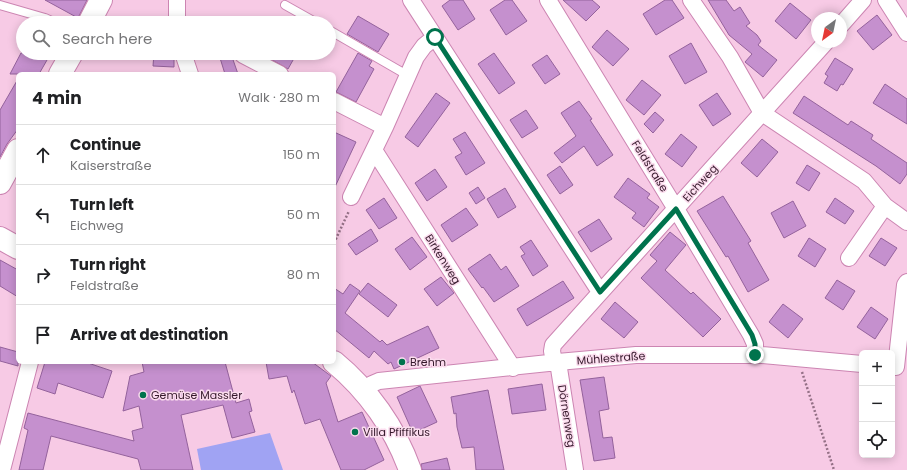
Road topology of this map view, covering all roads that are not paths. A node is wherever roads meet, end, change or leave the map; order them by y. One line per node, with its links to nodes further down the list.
1 (101, 0): 11 (main road)
2 (177, 0): 12 (street)
3 (411, 0): 17 (street)
4 (548, 0): 34 (street, Feldstraße)
5 (691, 0): 27 (street)
6 (863, 0): 14 (street)
7 (886, 0): 15 (street)
8 (0, 5): 10 (lane)
9 (285, 5): 13 (lane)
10 (37, 16)
11 (93, 16)
12 (177, 16)
13 (305, 16)
14 (847, 18)
15 (907, 33)
16 (336, 34): 25 (lane)
17 (435, 37): 25 (street); 40 (street)
18 (821, 48): 27 (street, Eichweg)
19 (68, 60): 22 (main road)
20 (185, 60): 23 (street)
21 (253, 60): 24 (street)
22 (61, 72)
23 (189, 72)
24 (276, 72)
25 (407, 75): 28 (street)
26 (336, 102): 28 (street)
27 (762, 114): 33 (street); 34 (street, Eichweg)
28 (385, 128): 29 (street)
29 (374, 150): 32 (street); 47 (street, Birkenweg)
30 (16, 158): 31 (main road)
31 (0, 183)
32 (352, 197)
33 (885, 206): 35 (street); 38 (street)
34 (676, 209): 40 (street, Eichweg); 41 (street, Feldstraße)
35 (907, 222)
36 (0, 238): 37 (main road)
37 (16, 247)
38 (849, 258)
39 (907, 282): 46 (street)
40 (600, 292): 42 (street, Eichweg)
41 (755, 355): 42 (street, Mühlestraße); 45 (street, Mühlestraße)
42 (556, 362): 47 (street, Mühlestraße); 51 (street, Dörnenweg)
43 (29, 364): 49 (street)
44 (336, 364): 48 (main road)
45 (859, 364)
46 (898, 367)
47 (513, 368): 48 (street, Mühlestraße)
48 (364, 391): 50 (main road)
49 (2, 470)
50 (410, 470)
51 (575, 470)

